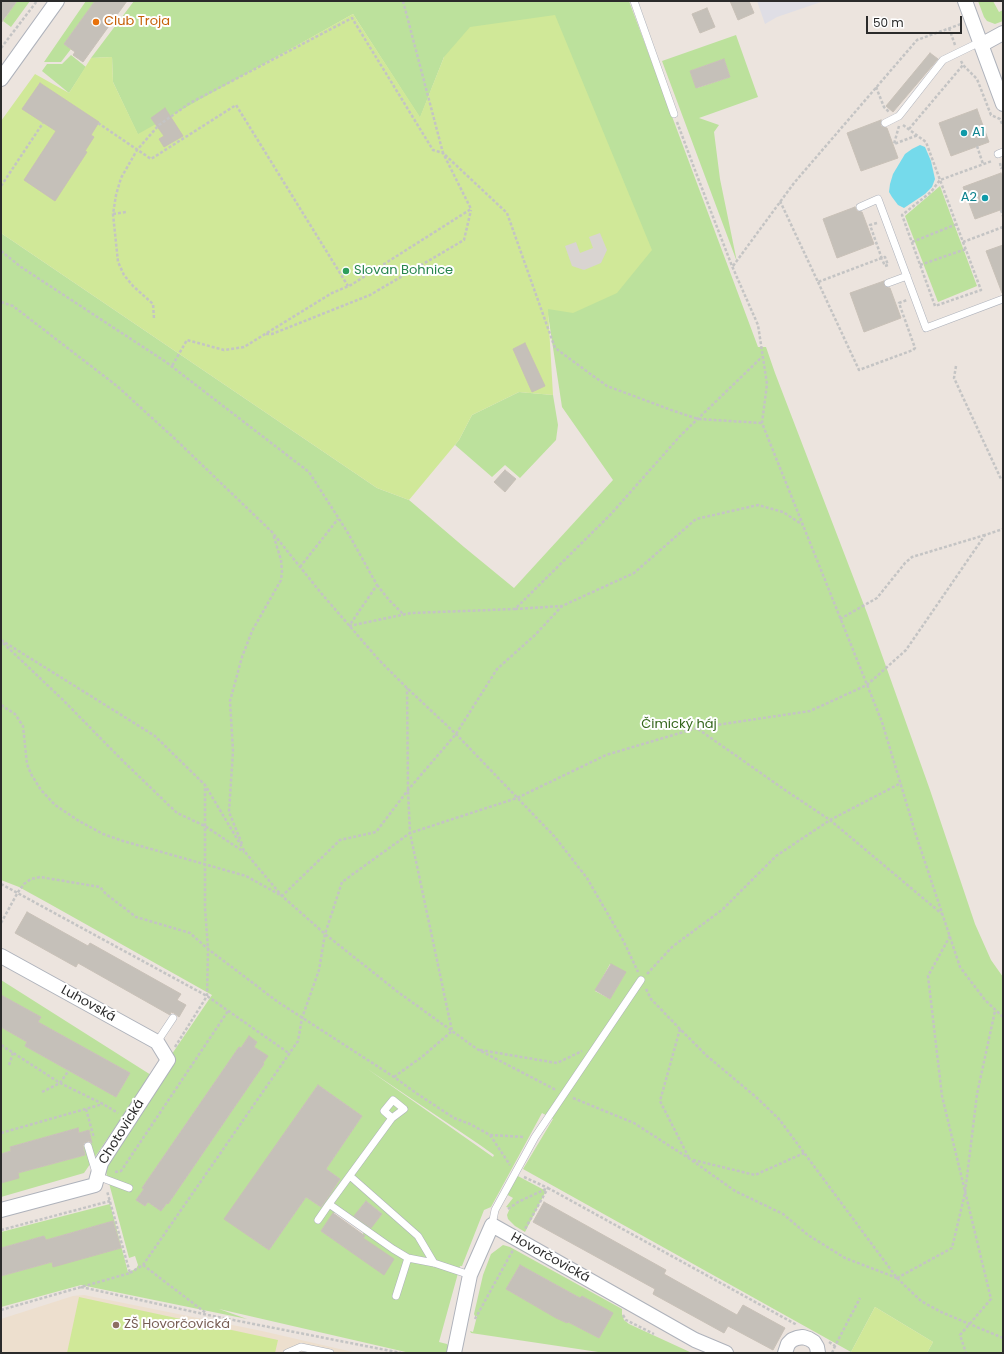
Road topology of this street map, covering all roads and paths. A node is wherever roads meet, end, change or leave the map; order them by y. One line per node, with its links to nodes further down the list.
1 (37, 1): 10 (path)
2 (57, 1): 13 (street)
3 (403, 1): 26 (path)
4 (634, 1): 16 (lane)
5 (965, 1): 6 (street)
6 (972, 20): 7 (path); 9 (street)
7 (949, 28): 11 (path); 31 (path)
8 (1003, 33): 9 (street)
9 (980, 43): 11 (lane); 15 (street)
10 (1, 48)
11 (957, 53): 12 (path); 17 (lane)
12 (963, 65): 21 (path); 22 (path)
13 (1, 79)
14 (876, 88): 17 (path)
15 (1003, 104)
16 (674, 114): 46 (path)
17 (896, 118): 20 (lane)
18 (43, 123): 30 (path)
19 (98, 123): 25 (path)
20 (885, 123)
21 (1003, 126)
22 (909, 129): 23 (path); 23 (path)
23 (918, 135): 29 (path)
24 (977, 146): 27 (path)
25 (137, 150): 26 (path); 36 (path); 50 (path)
26 (443, 153): 33 (path); 59 (path)
27 (983, 164): 28 (path); 29 (path)
28 (1003, 167)
29 (940, 180): 39 (path); 41 (path)
30 (1, 186)
31 (779, 201): 46 (path); 48 (path)
32 (860, 207): 38 (lane)
33 (471, 209): 50 (path); 54 (path)
34 (1001, 210): 37 (path)
35 (126, 212): 36 (path)
36 (113, 214): 53 (path)
37 (1003, 216)
38 (886, 220): 47 (lane); 48 (path)
39 (957, 224): 41 (path); 42 (path)
40 (1003, 228): 42 (path)
41 (912, 242): 45 (path)
42 (963, 242): 43 (path)
43 (966, 249): 45 (path); 45 (path)
44 (1, 251): 57 (path)
45 (920, 265)
46 (732, 266): 56 (path)
47 (907, 276): 49 (lane); 51 (lane)
48 (818, 282): 55 (path)
49 (888, 283)
50 (348, 286): 54 (path)
51 (1003, 299)
52 (1, 302): 65 (path)
53 (154, 318)
54 (265, 334): 57 (path)
55 (913, 350)
56 (762, 357): 59 (path); 60 (path)
57 (172, 366): 62 (path)
58 (956, 366): 61 (path)
59 (698, 419): 60 (path); 70 (path)
60 (762, 423): 63 (path)
61 (1003, 480)
62 (338, 519): 67 (path); 68 (path)
63 (803, 525): 69 (path); 72 (path)
64 (1003, 529): 66 (path)
65 (272, 532): 67 (path); 87 (path)
66 (985, 535): 72 (path); 75 (path)
67 (300, 567): 73 (path)
68 (377, 585): 71 (path); 73 (path)
69 (562, 606): 70 (path); 79 (path)
70 (515, 609): 71 (path)
71 (404, 615): 73 (path)
72 (840, 619): 75 (path)
73 (349, 626): 76 (path)
74 (1, 640): 81 (path); 85 (path)
75 (867, 685): 78 (path); 80 (path)
76 (407, 688): 79 (path); 82 (path)
77 (1, 705): 88 (path)
78 (697, 728): 83 (path); 84 (path)
79 (456, 734): 82 (path); 83 (path)
80 (901, 783): 84 (path); 92 (path)
81 (205, 785): 85 (path); 87 (path)
82 (408, 790): 86 (path); 91 (path)
83 (518, 798): 86 (path); 98 (path)
84 (830, 820): 92 (path); 98 (path)
85 (205, 826): 87 (path); 88 (path)
86 (410, 833): 94 (path); 106 (path)
87 (245, 852): 91 (path)
88 (205, 864): 91 (path); 96 (path)
89 (1, 884): 90 (path)
90 (18, 892): 93 (path); 96 (path); 99 (path)
91 (282, 896): 94 (path)
92 (942, 915): 95 (path)
93 (1, 923)
94 (325, 934): 104 (path); 106 (path)
95 (950, 936): 101 (path); 136 (path)
96 (208, 949): 99 (path); 104 (path)
97 (1, 956): 107 (street, Luhovská)
98 (641, 980): 105 (path); 108 (lane)
99 (207, 996): 100 (path); 113 (path)
100 (228, 1011): 112 (path); 133 (path)
101 (996, 1011): 102 (path); 136 (path)
102 (1003, 1017)
103 (172, 1018): 107 (lane)
104 (302, 1018): 112 (path); 116 (path)
105 (680, 1029): 129 (path); 130 (path)
106 (452, 1031): 110 (path); 116 (path)
107 (157, 1042): 113 (street, Luhovská)
108 (598, 1042): 110 (path); 119 (lane)
109 (1, 1045): 111 (path)
110 (477, 1049): 119 (path)
111 (13, 1053): 114 (path); 117 (path)
112 (290, 1054): 147 (path)
113 (168, 1060): 123 (street, Chotovická)
114 (9, 1065)
115 (69, 1070): 117 (path)
116 (394, 1077): 126 (path)
117 (60, 1084): 118 (path); 120 (path)
118 (42, 1092)
119 (564, 1094): 127 (lane); 130 (path)
120 (103, 1104): 121 (path); 123 (path)
121 (86, 1109): 124 (path); 125 (path)
122 (392, 1118): 132 (lane)
123 (128, 1120): 133 (street, Chotovická)
124 (91, 1127)
125 (1, 1132)
126 (490, 1135): 127 (path); 131 (path)
127 (535, 1137): 131 (lane)
128 (88, 1146): 133 (lane)
129 (804, 1153): 130 (path); 150 (path)
130 (690, 1159): 150 (path)
131 (516, 1173): 135 (path); 142 (lane)
132 (350, 1176): 138 (lane); 146 (lane)
133 (101, 1183): 134 (lane); 137 (path); 139 (street)
134 (129, 1188)
135 (548, 1188): 140 (path); 144 (path); 158 (path)
136 (965, 1193): 150 (path); 157 (path)
137 (110, 1201): 143 (path); 148 (path)
138 (329, 1204): 141 (lane); 145 (lane)
139 (1, 1210)
140 (504, 1215)
141 (318, 1220)
142 (492, 1225): 144 (street, Hovorčovická); 149 (street)
143 (1, 1230)
144 (514, 1243): 156 (path); 166 (street, Hovorčovická)
145 (408, 1258): 146 (lane); 152 (lane)
146 (434, 1263): 149 (lane)
147 (142, 1265): 148 (path); 155 (path)
148 (130, 1273): 151 (path)
149 (470, 1275): 165 (street)
150 (897, 1278): 157 (path)
151 (81, 1287): 154 (path); 155 (path)
152 (396, 1296)
153 (860, 1298): 161 (path)
154 (1, 1310)
155 (208, 1314): 164 (path)
156 (473, 1323)
157 (970, 1324): 159 (path); 170 (path)
158 (800, 1326)
159 (1002, 1338)
160 (828, 1342): 161 (path)
161 (835, 1346): 169 (path)
162 (287, 1353): 163 (lane)
163 (330, 1353)
164 (401, 1353)
165 (454, 1353)
166 (726, 1353)
167 (785, 1353): 168 (street)
168 (818, 1353)
169 (832, 1353)
170 (966, 1353)

